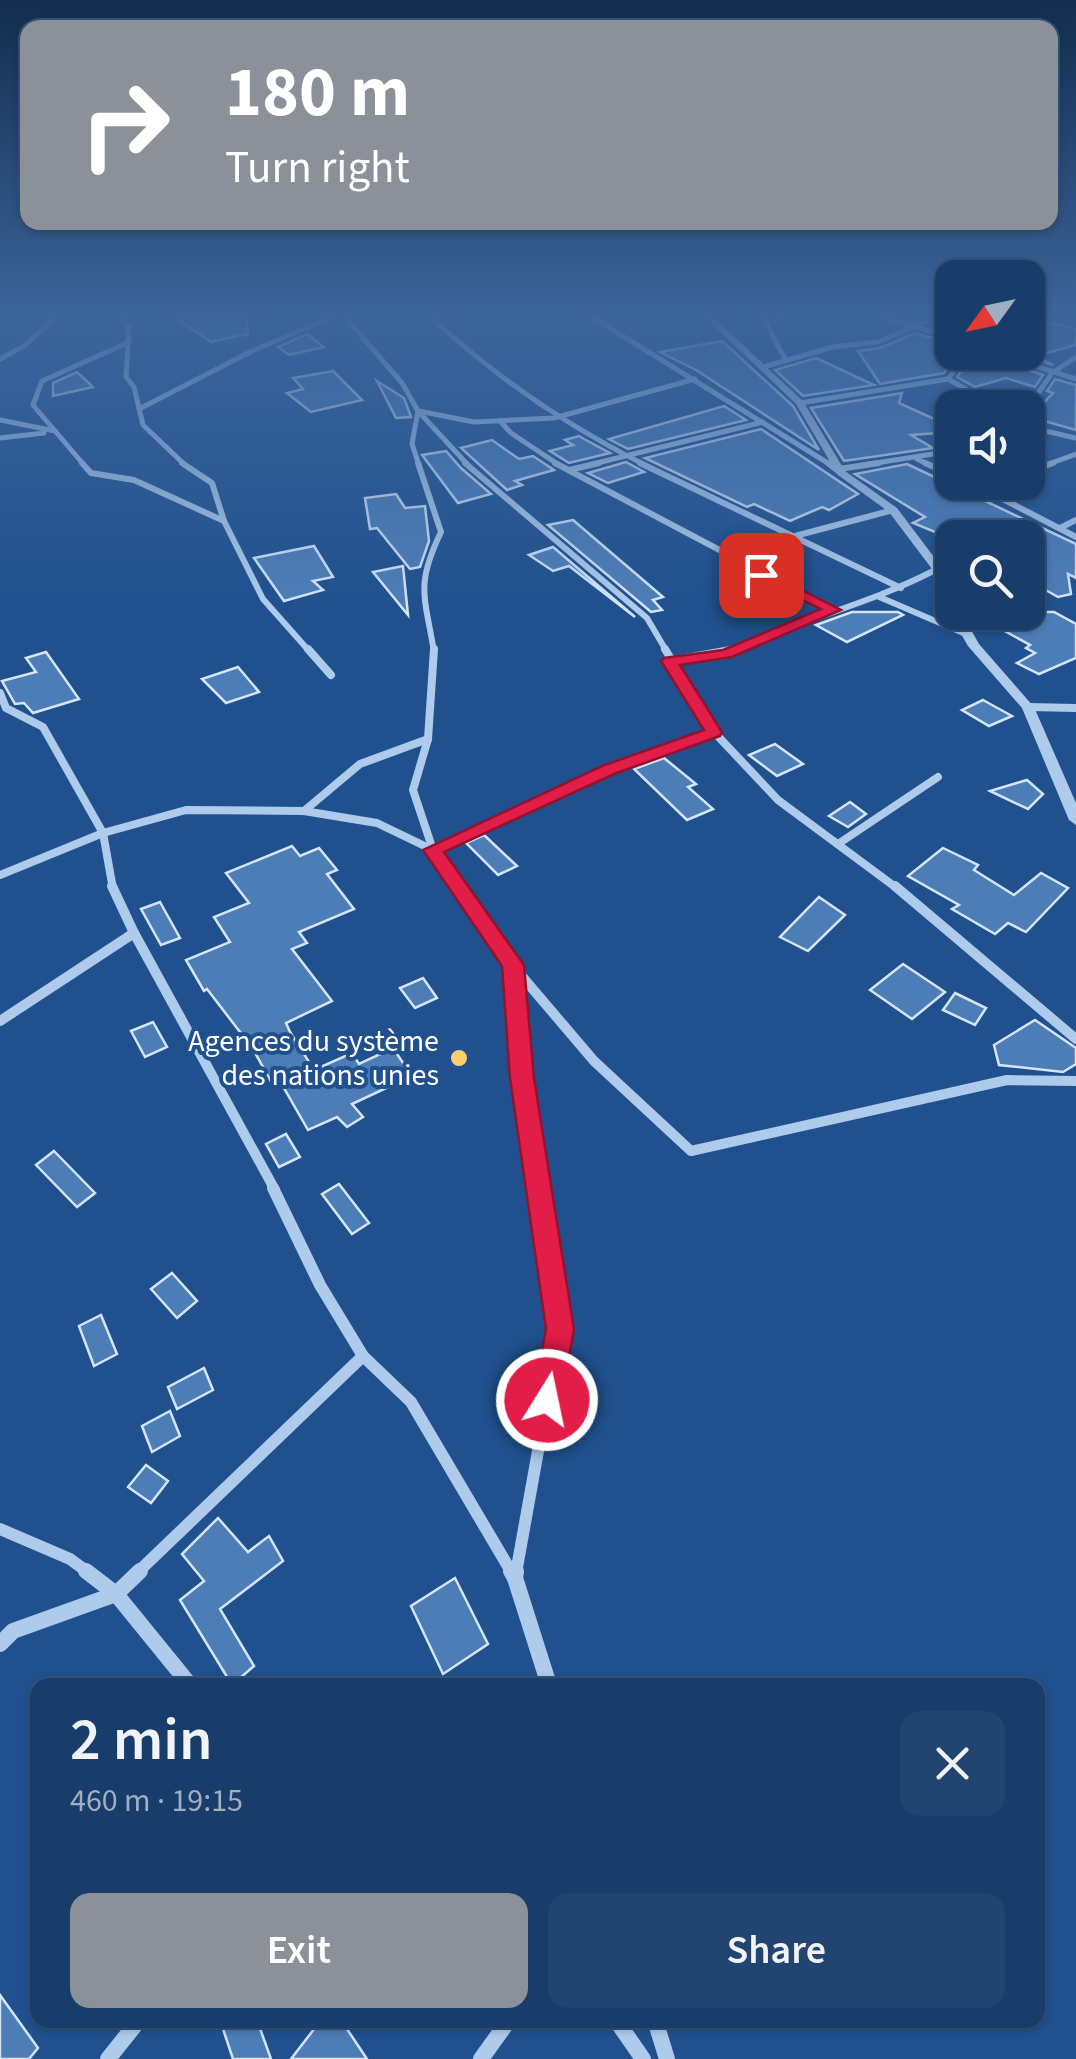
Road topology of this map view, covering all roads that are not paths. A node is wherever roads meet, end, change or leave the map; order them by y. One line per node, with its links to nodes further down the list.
1 (41, 413): 15 (street)
2 (140, 413): 29 (street)
3 (418, 413): 47 (street)
4 (420, 413): 40 (street)
5 (429, 413): 12 (street)
6 (548, 413): 10 (street)
7 (572, 413): 10 (street)
8 (749, 413): 13 (street)
9 (806, 413): 25 (street)
10 (554, 418): 12 (street); 20 (street)
11 (0, 420): 15 (street)
12 (500, 422): 24 (street)
13 (763, 422): 20 (street); 25 (street)
14 (1045, 431): 17 (street)
15 (56, 432): 16 (street); 29 (street)
16 (0, 438)
17 (1076, 438)
18 (1076, 454): 22 (street)
19 (935, 455): 21 (street)
20 (622, 456): 24 (street); 31 (street)
21 (916, 459): 23 (street); 25 (street)
22 (1045, 466)
23 (935, 467)
24 (568, 470): 37 (street)
25 (840, 471): 27 (street)
26 (1005, 500): 30 (street)
27 (893, 510): 31 (street); 33 (street)
28 (1076, 520): 30 (street)
29 (224, 521): 41 (street)
30 (1060, 528): 32 (street)
31 (795, 536): 35 (street)
32 (1076, 536)
33 (935, 566)
34 (935, 571): 35 (street)
35 (900, 588): 36 (street)
36 (876, 596): 37 (street); 39 (street)
37 (833, 610): 40 (street)
38 (965, 630): 39 (street)
39 (968, 635): 43 (street)
40 (669, 661): 46 (street)
41 (331, 675)
42 (0, 693): 45 (street)
43 (1028, 707): 44 (street); 50 (street)
44 (1076, 708)
45 (3, 710): 51 (street)
46 (714, 732): 52 (street); 53 (street)
47 (428, 740): 49 (street); 53 (street)
48 (938, 777): 52 (street)
49 (304, 811): 51 (street); 53 (street)
50 (1076, 820)
51 (102, 833): 54 (street); 55 (street)
52 (838, 844): 58 (street)
53 (433, 850): 56 (street)
54 (0, 875)
55 (134, 933): 57 (street); 60 (street)
56 (513, 965): 59 (street); 62 (street)
57 (0, 1021)
58 (1076, 1039)
59 (1076, 1081)
60 (362, 1356): 62 (street); 63 (street)
61 (0, 1530): 63 (street)
62 (516, 1578): 66 (street)
63 (116, 1594): 64 (street); 65 (street)
64 (0, 1644)
65 (184, 1678)
66 (547, 1678)
67 (133, 2028): 71 (street)
68 (503, 2028): 72 (street)
69 (622, 2028): 73 (street)
70 (658, 2028): 74 (street)
71 (108, 2059)
72 (481, 2059)
73 (643, 2059)
74 (668, 2059)

